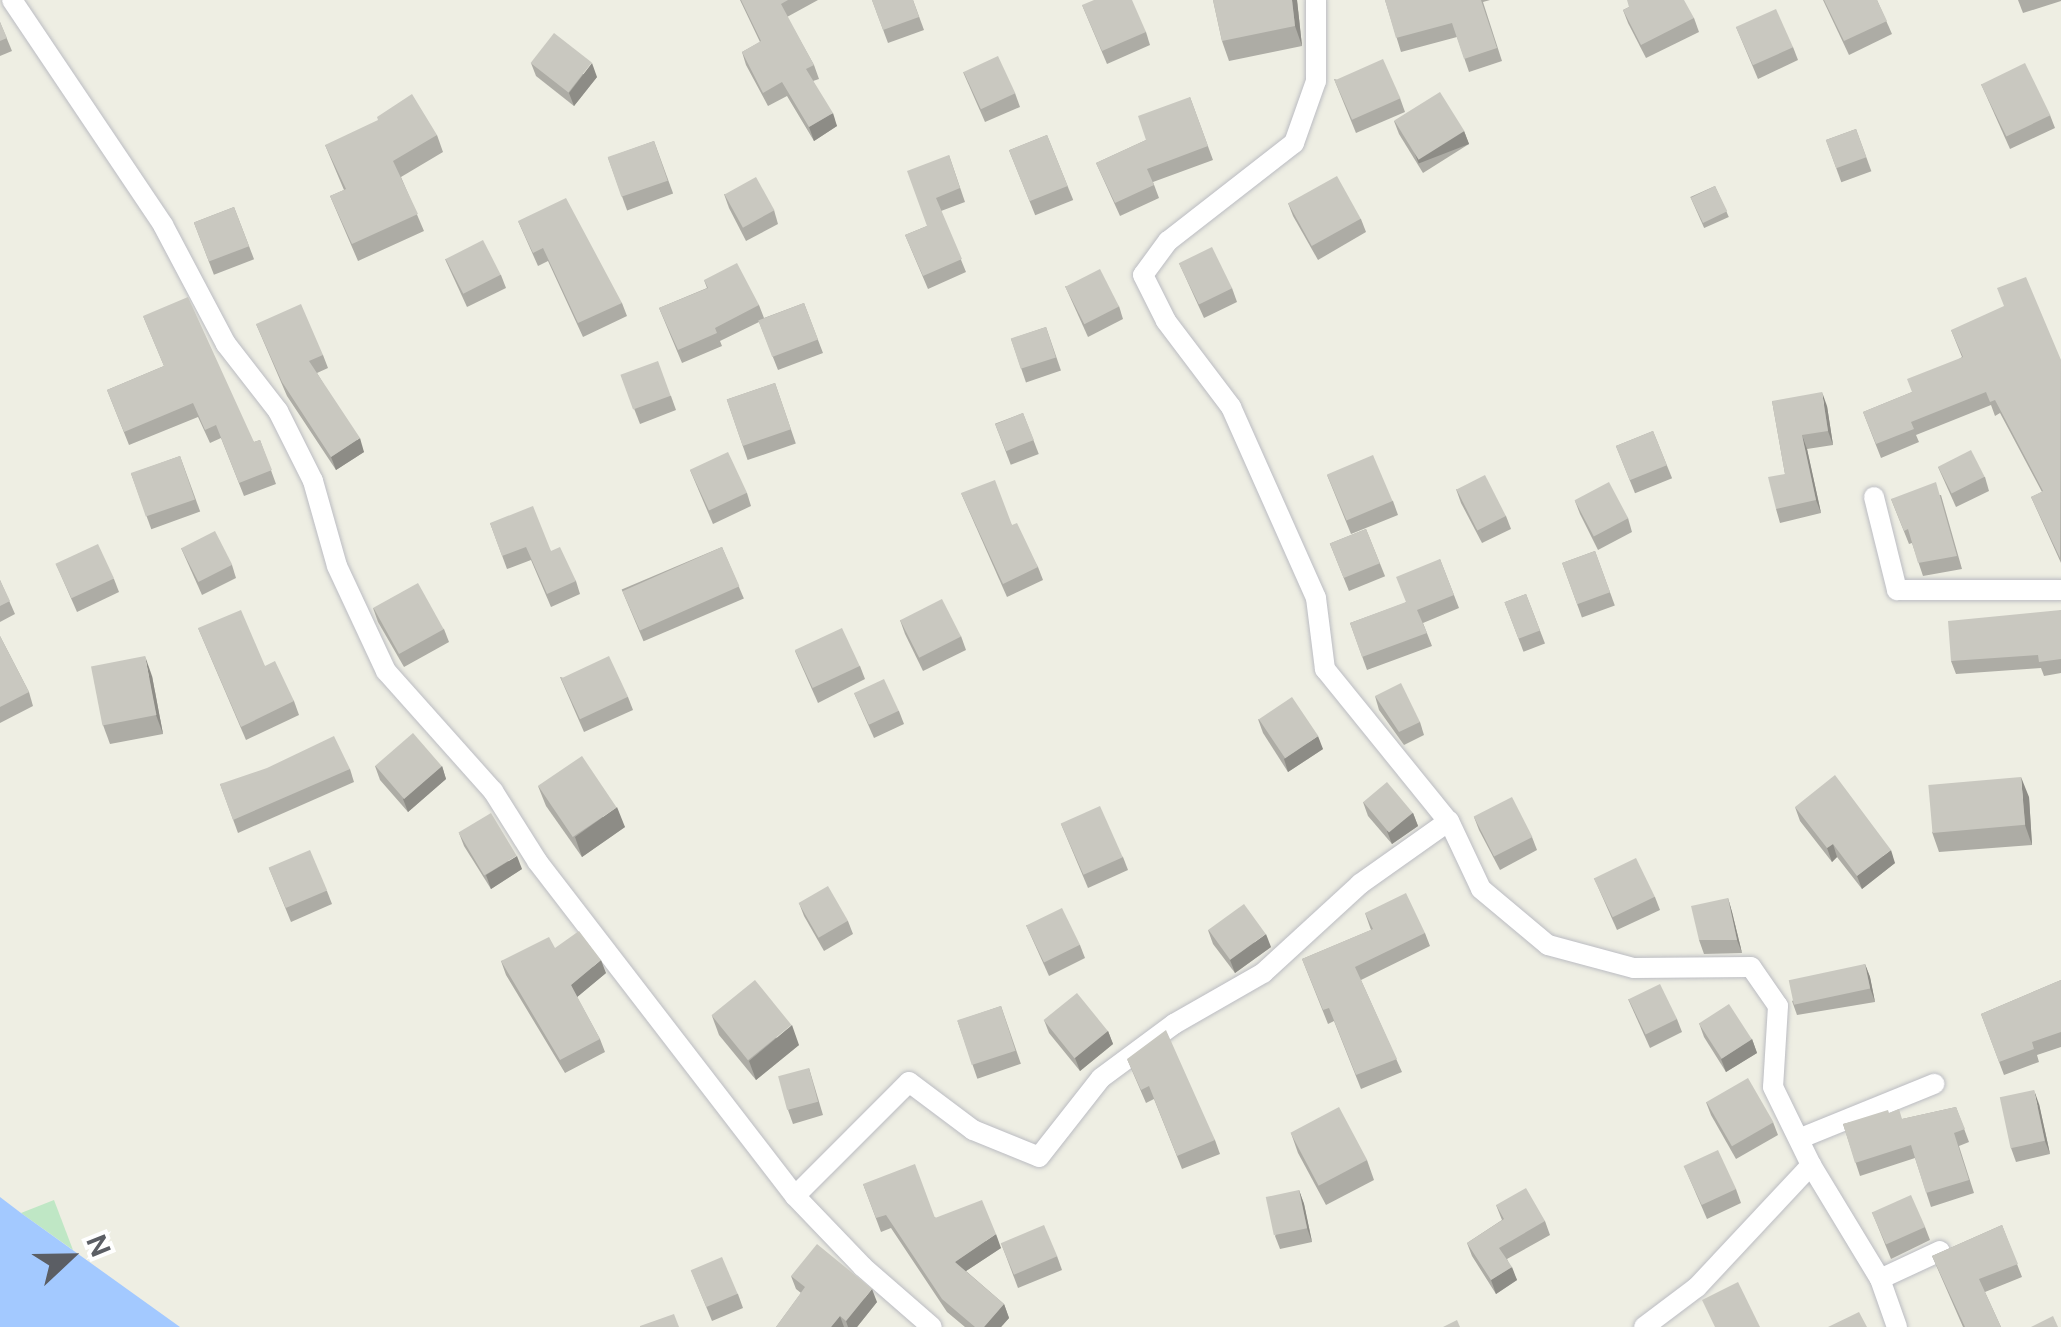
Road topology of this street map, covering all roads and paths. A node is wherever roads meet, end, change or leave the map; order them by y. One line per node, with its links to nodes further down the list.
1 (12, 0): 9 (street)
2 (1316, 0): 5 (street)
3 (1874, 497): 4 (street)
4 (2061, 590)
5 (1448, 821): 7 (street); 9 (street)
6 (1934, 1084): 7 (street)
7 (1801, 1138): 8 (street)
8 (1811, 1165): 11 (street); 13 (street)
9 (795, 1196): 12 (street)
10 (1940, 1250): 11 (street)
11 (1880, 1278): 14 (street)
12 (932, 1327)
13 (1644, 1327)
14 (1897, 1327)

